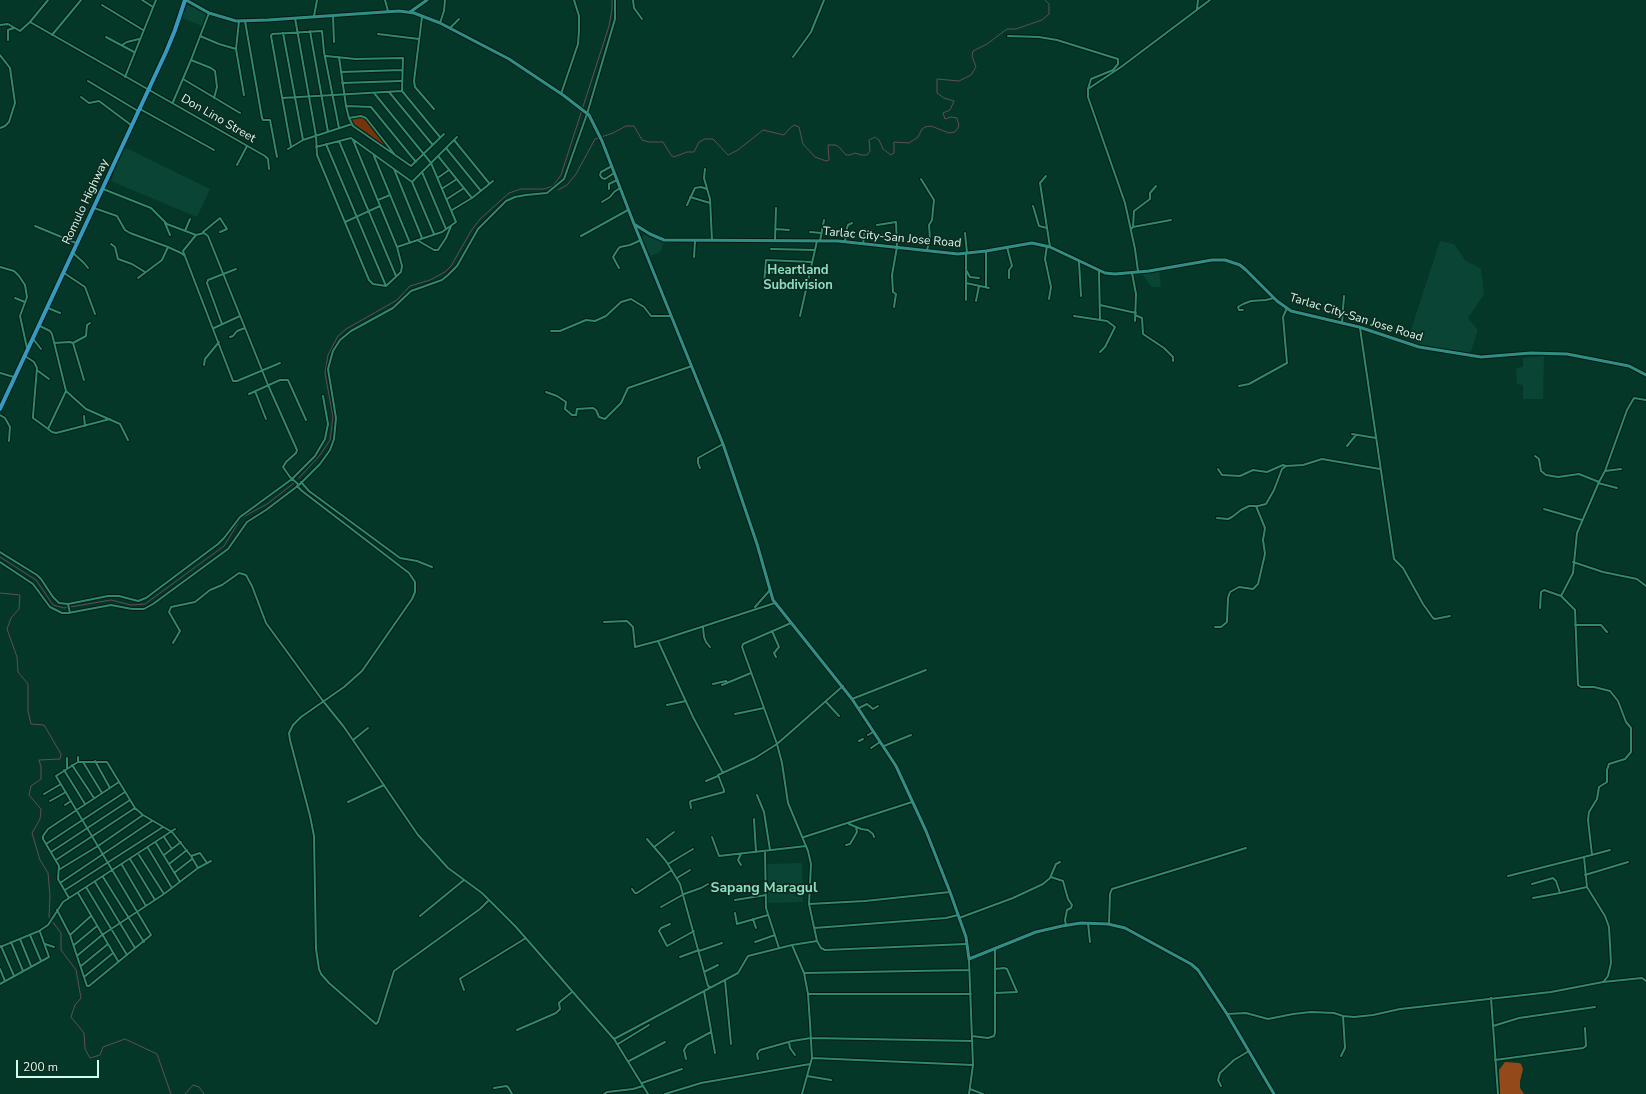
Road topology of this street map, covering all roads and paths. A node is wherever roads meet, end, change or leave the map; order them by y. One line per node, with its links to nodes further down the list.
1 (48, 0): 30 (street)
2 (81, 0): 40 (street)
3 (142, 0): 17 (street)
4 (156, 0): 17 (street)
5 (186, 0): 21 (main road); 64 (highway, Romulo Highway)
6 (317, 0): 23 (street)
7 (386, 0): 19 (street)
8 (427, 0): 20 (main road)
9 (444, 0): 31 (street)
10 (574, 0): 69 (street)
11 (615, 0): 83 (street)
12 (633, 0): 27 (street)
13 (824, 0): 54 (street)
14 (1198, 0): 18 (street)
15 (1210, 0): 18 (street)
16 (102, 5): 35 (street)
17 (153, 7): 35 (street)
18 (1196, 10): 63 (street)
19 (388, 11): 20 (main road); 22 (main road)
20 (410, 12): 24 (main road)
21 (209, 13): 28 (main road); 41 (street)
22 (333, 15): 23 (main road); 47 (street)
23 (314, 16): 25 (main road)
24 (423, 16): 31 (main road); 44 (street)
25 (295, 18): 29 (main road); 36 (street)
26 (459, 19): 34 (street)
27 (642, 19)
28 (238, 21): 29 (main road); 49 (street)
29 (244, 21): 110 (street)
30 (30, 22): 33 (street); 40 (street, Don Lino Street)
31 (440, 23): 34 (main road)
32 (0, 25): 33 (street)
33 (14, 28): 45 (street)
34 (449, 28): 69 (main road)
35 (143, 30): 46 (street)
36 (297, 31): 37 (street); 38 (street); 75 (street)
37 (310, 31): 52 (street); 72 (street)
38 (283, 33): 74 (street); 77 (street)
39 (378, 34): 44 (street)
40 (52, 35): 58 (street, Don Lino Street)
41 (200, 36): 49 (street); 55 (street)
42 (1008, 36): 63 (street)
43 (106, 37): 48 (street)
44 (419, 39): 80 (street)
45 (8, 40)
46 (139, 40): 48 (street); 50 (street)
47 (334, 42)
48 (122, 45): 50 (street)
49 (236, 49): 70 (street)
50 (134, 52): 58 (street)
51 (0, 55): 87 (street)
52 (326, 56): 53 (street); 71 (street)
53 (338, 57): 56 (street); 57 (street)
54 (793, 57)
55 (191, 60): 59 (street); 76 (street)
56 (402, 70): 57 (street); 61 (street)
57 (341, 72): 62 (street)
58 (125, 76): 64 (street, Don Lino Street)
59 (183, 79): 76 (street); 78 (street)
60 (88, 81): 81 (street)
61 (401, 81): 62 (street); 65 (street)
62 (342, 83): 68 (street)
63 (1088, 89): 169 (street)
64 (148, 90): 78 (street, Don Lino Street); 81 (highway, Romulo Highway)
65 (402, 91): 66 (street); 92 (street)
66 (388, 92): 67 (street); 99 (street)
67 (374, 93): 68 (street); 106 (street)
68 (344, 94): 71 (street); 79 (street)
69 (562, 94): 83 (main road)
70 (244, 95)
71 (333, 95): 72 (street); 88 (street)
72 (321, 96): 75 (street); 89 (street)
73 (81, 97): 86 (street)
74 (295, 97): 75 (street); 77 (street); 94 (street)
75 (309, 97): 91 (street)
76 (214, 98): 82 (street)
77 (282, 98): 101 (street)
78 (172, 103): 100 (street, Don Lino Street)
79 (346, 106): 84 (street); 111 (street)
80 (434, 109)
81 (139, 110): 86 (highway, Romulo Highway); 104 (street)
82 (240, 113)
83 (586, 113): 114 (main road); 311 (street)
84 (349, 118): 85 (street); 108 (street)
85 (352, 124): 88 (street); 108 (street)
86 (132, 126): 133 (highway, Romulo Highway)
87 (0, 128)
88 (340, 128): 89 (street)
89 (328, 132): 91 (street)
90 (444, 134): 92 (street)
91 (316, 136): 94 (street); 102 (street)
92 (440, 137): 99 (street)
93 (457, 137): 96 (street)
94 (303, 140): 101 (street)
95 (353, 140): 97 (street); 107 (street); 141 (street)
96 (454, 140): 103 (street); 128 (street)
97 (339, 141): 98 (street); 151 (street)
98 (326, 144): 102 (street); 152 (street)
99 (432, 144): 106 (street)
100 (247, 146): 113 (street); 115 (street, Don Lino Street)
101 (291, 147): 105 (street)
102 (316, 147): 156 (street)
103 (446, 148): 109 (street); 136 (street)
104 (214, 150)
105 (288, 150)
106 (424, 153): 111 (street); 112 (street)
107 (374, 155): 116 (street); 137 (street)
108 (395, 155): 111 (street)
109 (438, 156): 112 (street); 118 (street)
110 (278, 157)
111 (416, 162)
112 (431, 163): 119 (street); 122 (street)
113 (237, 166)
114 (612, 166): 120 (main road); 120 (street)
115 (269, 169)
116 (394, 169): 127 (street); 180 (street)
117 (705, 169): 135 (street)
118 (449, 170): 122 (street); 123 (street)
119 (422, 172): 127 (street); 165 (street)
120 (615, 173): 125 (main road)
121 (1046, 176): 164 (street)
122 (438, 177): 130 (street)
123 (457, 179): 130 (street); 131 (street)
124 (921, 179): 199 (street)
125 (618, 180): 132 (main road); 134 (street)
126 (493, 181): 128 (street)
127 (412, 182): 176 (street)
128 (489, 183): 136 (street)
129 (1156, 186): 163 (street)
130 (443, 188): 140 (street)
131 (464, 188): 139 (street); 140 (street)
132 (621, 188): 142 (street); 149 (main road)
133 (103, 189): 147 (highway, Romulo Highway); 157 (street)
134 (609, 189)
135 (707, 189): 138 (street); 143 (street)
136 (481, 191): 139 (street)
137 (390, 195): 141 (street); 189 (street)
138 (690, 197): 143 (street); 144 (street)
139 (472, 198): 150 (street)
140 (447, 199): 150 (street)
141 (378, 200): 145 (street)
142 (602, 202)
143 (710, 203): 184 (street)
144 (687, 205)
145 (380, 206): 151 (street); 193 (street)
146 (1033, 206): 164 (street)
147 (94, 208): 188 (highway, Romulo Highway); 192 (street)
148 (776, 208): 166 (street)
149 (629, 209): 159 (main road); 179 (street)
150 (452, 210): 162 (street)
151 (368, 211): 152 (street); 220 (street)
152 (357, 216): 156 (street); 226 (street)
153 (190, 219): 170 (street)
154 (824, 220): 174 (street)
155 (1171, 220): 163 (street)
156 (344, 222): 226 (street)
157 (165, 223): 170 (street); 177 (street)
158 (852, 223): 187 (street)
159 (634, 224): 182 (main road); 183 (main road, Tarlac City-San Jose Road)
160 (876, 225): 194 (street)
161 (35, 226): 188 (street)
162 (451, 226): 165 (street); 181 (street)
163 (1133, 226): 169 (street)
164 (1047, 228): 196 (street)
165 (446, 229): 176 (street)
166 (775, 229): 168 (street); 185 (street)
167 (865, 229): 191 (street)
168 (789, 230)
169 (1131, 230): 215 (street)
170 (185, 231): 178 (street)
171 (204, 232): 172 (street); 178 (street); 218 (street)
172 (220, 232)
173 (810, 232): 174 (street)
174 (821, 232): 186 (street)
175 (965, 233): 202 (street)
176 (434, 234): 180 (street)
177 (170, 235)
178 (196, 235): 203 (street)
179 (581, 236)
180 (422, 238): 181 (street)
181 (417, 240): 189 (street)
182 (641, 240): 209 (street); 247 (main road)
183 (695, 241): 184 (main road, Tarlac City-San Jose Road); 204 (street)
184 (712, 241): 185 (main road, Tarlac City-San Jose Road)
185 (775, 241): 186 (main road, Tarlac City-San Jose Road)
186 (818, 241): 187 (main road, Tarlac City-San Jose Road); 198 (street)
187 (845, 242): 191 (main road, Tarlac City-San Jose Road)
188 (78, 243): 201 (highway, Romulo Highway)
189 (410, 243): 193 (street)
190 (111, 244): 213 (street)
191 (863, 244): 194 (main road, Tarlac City-San Jose Road)
192 (168, 247): 203 (street); 213 (street)
193 (397, 247): 220 (street)
194 (897, 247): 199 (main road, Tarlac City-San Jose Road); 239 (street)
195 (1007, 247): 196 (main road, Tarlac City-San Jose Road); 200 (main road, Tarlac City-San Jose Road); 223 (street)
196 (1048, 247): 206 (main road, Tarlac City-San Jose Road); 234 (street)
197 (771, 249): 198 (street)
198 (815, 250): 205 (street)
199 (926, 251): 202 (main road, Tarlac City-San Jose Road)
200 (986, 251): 202 (main road, Tarlac City-San Jose Road); 228 (street)
201 (73, 253): 208 (street); 216 (highway, Romulo Highway)
202 (967, 253): 211 (street)
203 (185, 256): 257 (street)
204 (694, 257)
205 (812, 262): 214 (street); 219 (street)
206 (1079, 262): 212 (main road, Tarlac City-San Jose Road); 230 (street)
207 (0, 267): 237 (street)
208 (88, 268)
209 (619, 268)
210 (236, 269): 218 (street)
211 (966, 269): 222 (street); 224 (street)
212 (1099, 271): 217 (main road, Tarlac City-San Jose Road); 238 (street)
213 (146, 272): 221 (street)
214 (765, 272): 219 (street); 225 (street)
215 (1138, 272): 217 (main road, Tarlac City-San Jose Road); 233 (main road, Tarlac City-San Jose Road)
216 (63, 273): 240 (highway, Romulo Highway); 244 (street)
217 (1132, 273): 245 (street)
218 (223, 274): 246 (street); 254 (street)
219 (810, 274): 225 (street)
220 (396, 276): 226 (street)
221 (138, 278)
222 (979, 278)
223 (1009, 278)
224 (966, 283): 227 (street); 235 (street)
225 (807, 285): 248 (street)
226 (386, 286)
227 (979, 286): 228 (street); 236 (street)
228 (986, 287): 229 (street)
229 (989, 288)
230 (1081, 296)
231 (1344, 296): 253 (street)
232 (15, 298): 237 (street)
233 (1274, 298): 241 (main road, Tarlac City-San Jose Road); 242 (street)
234 (1049, 299)
235 (966, 300)
236 (976, 301)
237 (25, 302): 265 (street)
238 (1100, 305): 245 (street); 250 (street)
239 (894, 306)
240 (47, 307): 243 (street); 255 (highway, Romulo Highway)
241 (1286, 308): 253 (main road, Tarlac City-San Jose Road); 281 (street)
242 (1243, 310)
243 (60, 313)
244 (95, 314)
245 (1135, 314): 251 (street); 269 (street)
246 (240, 316): 254 (street); 258 (street)
247 (671, 316): 259 (street); 272 (main road)
248 (800, 316)
249 (1074, 316): 250 (street)
250 (1100, 320): 267 (street)
251 (1135, 322)
252 (90, 323): 264 (street)
253 (1342, 323): 256 (main road, Tarlac City-San Jose Road)
254 (222, 324): 257 (street)
255 (39, 325): 261 (highway, Romulo Highway); 263 (street)
256 (1359, 326): 276 (main road, Tarlac City-San Jose Road); 298 (street)
257 (214, 328): 262 (street)
258 (245, 328): 260 (street); 273 (street)
259 (551, 331)
260 (230, 337)
261 (33, 338): 265 (highway, Romulo Highway); 266 (street)
262 (219, 342): 271 (street); 273 (street)
263 (54, 343): 264 (street); 282 (street)
264 (74, 343): 279 (street)
265 (28, 349): 268 (highway, Romulo Highway)
266 (41, 349)
267 (1100, 352)
268 (25, 356): 274 (street); 277 (highway, Romulo Highway)
269 (1173, 360)
270 (280, 363): 273 (street)
271 (204, 365)
272 (692, 366): 284 (street); 301 (main road)
273 (262, 370): 280 (street)
274 (38, 371): 278 (street); 295 (street)
275 (0, 373): 277 (street)
276 (1646, 375)
277 (16, 377): 288 (highway, Romulo Highway)
278 (49, 379)
279 (84, 380)
280 (268, 385): 283 (street); 293 (street); 310 (street)
281 (1239, 386)
282 (66, 391): 291 (street); 295 (street)
283 (255, 391): 285 (street); 292 (street)
284 (546, 392)
285 (249, 394)
286 (323, 396): 310 (street)
287 (1646, 400): 309 (street)
288 (0, 409)
289 (0, 415): 300 (street)
290 (84, 416): 294 (street)
291 (111, 419): 294 (street); 299 (street)
292 (266, 419)
293 (306, 420)
294 (85, 426): 295 (street)
295 (48, 429)
296 (1352, 434): 297 (street)
297 (1356, 435): 298 (street); 302 (street)
298 (1376, 438): 307 (street)
299 (128, 440)
300 (9, 441)
301 (723, 444): 305 (street); 324 (main road)
302 (1347, 446)
303 (1535, 456): 312 (street)
304 (1286, 466): 306 (street); 307 (street); 315 (street)
305 (700, 468)
306 (1218, 469)
307 (1380, 469): 331 (street)
308 (1621, 469): 309 (street)
309 (1605, 471): 312 (street)
310 (292, 479): 313 (street); 327 (street)
311 (301, 482): 313 (street); 322 (street)
312 (1599, 482): 314 (street); 318 (street)
313 (298, 485): 330 (street); 350 (street)
314 (1616, 488)
315 (1256, 506): 317 (street); 336 (street)
316 (1544, 509): 318 (street)
317 (1217, 518)
318 (1582, 520): 321 (street)
319 (0, 552): 327 (street)
320 (0, 562): 330 (street)
321 (1573, 562): 323 (street); 325 (street)
322 (432, 567)
323 (1646, 586)
324 (770, 590): 326 (main road); 328 (street)
325 (1561, 596): 329 (street); 334 (street)
326 (775, 603): 333 (main road); 335 (street)
327 (68, 604): 330 (street)
328 (755, 607)
329 (1540, 608)
330 (69, 612)
331 (1450, 616)
332 (604, 622): 339 (street)
333 (791, 623): 337 (street); 348 (main road)
334 (1575, 625): 338 (street); 439 (street)
335 (703, 627): 339 (street); 341 (street)
336 (1215, 627)
337 (772, 631): 342 (street); 344 (street)
338 (1607, 632)
339 (658, 641): 351 (street)
340 (173, 643): 350 (street)
341 (710, 646)
342 (776, 656)
343 (926, 670): 349 (street)
344 (751, 673): 345 (street); 355 (street)
345 (727, 683): 346 (street); 347 (street)
346 (713, 684)
347 (722, 685)
348 (843, 686): 349 (main road); 352 (street)
349 (852, 698): 356 (main road)
350 (323, 701): 364 (street); 484 (street)
351 (686, 701): 353 (street); 378 (street)
352 (826, 702): 358 (street); 367 (street)
353 (667, 705)
354 (878, 706): 356 (street)
355 (764, 708): 357 (street); 367 (street)
356 (859, 708): 360 (main road)
357 (735, 714)
358 (839, 716)
359 (368, 728): 364 (street)
360 (874, 731): 361 (street); 365 (main road)
361 (868, 735)
362 (911, 735): 368 (street)
363 (863, 739): 366 (street)
364 (353, 740): 383 (street)
365 (881, 741): 368 (main road); 369 (street)
366 (859, 742)
367 (777, 744): 378 (street); 415 (street)
368 (884, 746): 394 (main road)
369 (871, 748)
370 (78, 757): 373 (street)
371 (67, 758): 376 (street)
372 (95, 761): 374 (street); 381 (street); 384 (street)
373 (78, 762): 374 (street); 375 (street)
374 (83, 762): 387 (street)
375 (72, 765): 376 (street); 390 (street)
376 (67, 768): 377 (street)
377 (64, 770): 382 (street); 396 (street)
378 (723, 773): 379 (street)
379 (718, 776): 380 (street); 399 (street)
380 (706, 781)
381 (120, 782): 384 (street); 386 (street)
382 (60, 784): 385 (street); 388 (street)
383 (384, 784): 395 (street); 464 (street)
384 (110, 788): 387 (street)
385 (66, 792): 392 (street); 393 (street)
386 (125, 792): 391 (street); 402 (street)
387 (102, 793): 390 (street)
388 (44, 794)
389 (757, 795): 430 (street)
390 (94, 798): 396 (street)
391 (130, 800): 398 (street); 406 (street)
392 (50, 801)
393 (71, 801): 397 (street); 400 (street)
394 (913, 801): 405 (street); 475 (main road)
395 (348, 802)
396 (85, 804): 400 (street)
397 (65, 805)
398 (135, 808): 401 (street); 412 (street)
399 (691, 808)
400 (76, 810): 402 (street); 420 (street)
401 (143, 815): 404 (street); 422 (street)
402 (82, 819): 406 (street); 420 (street)
403 (754, 819): 434 (street)
404 (152, 821): 407 (street); 437 (street)
405 (848, 823): 408 (street); 415 (street)
406 (87, 827): 412 (street); 433 (street)
407 (163, 827): 410 (street); 447 (street)
408 (856, 827): 416 (street); 421 (street)
409 (175, 829): 410 (street)
410 (172, 832): 413 (street); 419 (street)
411 (674, 832): 424 (street)
412 (92, 836): 422 (street); 443 (street)
413 (164, 837): 418 (street); 427 (street)
414 (712, 837): 436 (street)
415 (804, 837): 423 (street)
416 (874, 837)
417 (647, 839): 424 (street)
418 (156, 842): 425 (street); 438 (street)
419 (181, 842): 427 (street); 429 (street)
420 (46, 844): 433 (street)
421 (846, 845)
422 (98, 846): 437 (street); 454 (street)
423 (807, 846): 430 (street); 486 (street)
424 (654, 847): 450 (street)
425 (148, 848): 435 (street); 472 (street)
426 (1246, 848): 501 (street)
427 (172, 849): 438 (street)
428 (693, 849): 450 (street)
429 (187, 850): 441 (street); 449 (street)
430 (770, 850): 432 (street)
431 (1610, 850): 439 (street)
432 (764, 851): 434 (street); 480 (street)
433 (50, 852): 443 (street)
434 (756, 852): 436 (street)
435 (139, 854): 442 (street); 478 (street)
436 (741, 854): 452 (street)
437 (104, 855): 447 (street); 467 (street)
438 (164, 855): 449 (street)
439 (1592, 855): 440 (street)
440 (1584, 857): 459 (street); 461 (street)
441 (192, 858): 448 (street); 453 (street); 458 (street)
442 (130, 859): 451 (street); 483 (street)
443 (56, 860): 454 (street)
444 (211, 862): 448 (street)
445 (1060, 862): 460 (street)
446 (1628, 862): 459 (street)
447 (109, 863): 455 (street); 474 (street)
448 (207, 863): 453 (street)
449 (169, 864): 458 (street)
450 (668, 864): 456 (street)
451 (122, 865): 455 (street); 487 (street)
452 (741, 865)
453 (198, 868): 466 (street)
454 (60, 869): 467 (street)
455 (113, 870): 462 (street); 490 (street)
456 (672, 870): 463 (street); 473 (street)
457 (690, 870): 463 (street)
458 (174, 873): 466 (street)
459 (1585, 875): 471 (street)
460 (1050, 876): 495 (street); 502 (street)
461 (1508, 876)
462 (103, 877): 465 (street); 496 (street)
463 (677, 878): 479 (street)
464 (464, 880): 484 (street); 494 (street)
465 (95, 882): 470 (street); 499 (street)
466 (180, 882): 472 (street)
467 (60, 883): 474 (street)
468 (708, 884): 479 (street)
469 (1532, 884): 477 (street)
470 (86, 887): 476 (street); 506 (street)
471 (1586, 887): 477 (street); 553 (street)
472 (172, 888): 478 (street)
473 (632, 889)
474 (65, 891): 481 (street)
475 (950, 892): 486 (street); 495 (main road)
476 (78, 893): 481 (street); 493 (street)
477 (1560, 893): 482 (street)
478 (164, 894): 483 (street)
479 (684, 894): 488 (street); 508 (street)
480 (766, 895): 485 (street); 492 (street)
481 (69, 898): 489 (street)
482 (1533, 898)
483 (155, 900): 487 (street)
484 (489, 900): 513 (street)
485 (735, 900)
486 (809, 904): 505 (street)
487 (146, 906): 490 (street)
488 (661, 907)
489 (58, 910): 507 (street); 510 (street)
490 (138, 912): 496 (street); 517 (street)
491 (735, 913): 497 (street)
492 (768, 915): 497 (street); 511 (street)
493 (92, 916): 503 (street); 510 (street)
494 (420, 916)
495 (959, 916): 505 (street); 523 (main road)
496 (128, 918): 499 (street); 517 (street)
497 (753, 919): 504 (street)
498 (1088, 923): 501 (main road); 502 (main road); 519 (street)
499 (120, 924): 506 (street); 528 (street)
500 (670, 924): 508 (street)
501 (1109, 924): 564 (main road)
502 (1067, 925): 530 (main road)
503 (97, 926): 512 (street); 524 (street)
504 (756, 928)
505 (814, 928): 515 (street)
506 (111, 930): 512 (street); 534 (street)
507 (39, 931): 509 (street); 521 (street)
508 (694, 931): 531 (street)
509 (30, 935): 514 (street); 537 (street)
510 (70, 935): 524 (street)
511 (775, 935): 518 (street); 529 (street)
512 (102, 936): 522 (street); 533 (street)
513 (526, 938): 556 (street); 558 (street)
514 (20, 939): 516 (street); 540 (street)
515 (817, 941): 523 (street); 525 (street)
516 (11, 942): 526 (street); 545 (street)
517 (144, 942): 528 (street)
518 (755, 942)
519 (1090, 942)
520 (722, 943): 531 (street)
521 (45, 944): 527 (street); 537 (street)
522 (108, 944): 532 (street); 541 (street)
523 (968, 944): 536 (main road)
524 (74, 945): 533 (street)
525 (792, 945): 529 (street); 547 (street)
526 (1, 947): 548 (street)
527 (54, 947)
528 (135, 948): 534 (street)
529 (779, 948): 550 (street)
530 (995, 949): 536 (main road); 543 (street)
531 (699, 950): 535 (street); 546 (street)
532 (113, 953): 538 (street); 549 (street)
533 (78, 955): 541 (street)
534 (127, 955): 538 (street)
535 (680, 957)
536 (969, 959): 544 (street)
537 (41, 961): 540 (street)
538 (118, 961): 549 (street)
539 (718, 965): 546 (street)
540 (32, 966): 545 (street)
541 (81, 966): 549 (street)
542 (0, 969): 552 (street)
543 (994, 969): 559 (street); 559 (street)
544 (970, 970): 547 (street); 561 (street)
545 (23, 971): 548 (street)
546 (704, 972): 555 (street)
547 (804, 974): 560 (street)
548 (14, 976): 552 (street)
549 (84, 977)
550 (725, 980): 555 (street); 578 (street)
551 (1646, 980): 553 (street)
552 (5, 981): 554 (street)
553 (1603, 982): 562 (street)
554 (0, 984)
555 (710, 987): 557 (street)
556 (464, 990)
557 (704, 991): 570 (street); 573 (street)
558 (572, 992): 569 (street); 573 (street)
559 (994, 993): 571 (street)
560 (808, 994): 561 (street); 572 (street)
561 (971, 994): 571 (street)
562 (1491, 998): 565 (street); 567 (street)
563 (1595, 1007): 567 (street)
564 (1227, 1014): 565 (street); 579 (main road)
565 (1343, 1016): 582 (street)
566 (649, 1025): 577 (street)
567 (1493, 1026): 586 (street)
568 (1585, 1028): 586 (street)
569 (517, 1030)
570 (711, 1032): 580 (street); 585 (street)
571 (972, 1036): 574 (street)
572 (811, 1038): 574 (street); 576 (street); 583 (street)
573 (614, 1039): 577 (street)
574 (972, 1040): 589 (street)
575 (665, 1042): 587 (street)
576 (789, 1042): 581 (street); 584 (street)
577 (617, 1044): 587 (street)
578 (731, 1044)
579 (1249, 1051): 594 (street); 604 (main road)
580 (715, 1053)
581 (795, 1055)
582 (1340, 1056)
583 (812, 1058): 588 (street); 589 (street)
584 (758, 1059)
585 (686, 1060)
586 (1495, 1060): 605 (street)
587 (629, 1061): 593 (street)
588 (811, 1064): 591 (street); 600 (street)
589 (973, 1065): 596 (street)
590 (682, 1069): 593 (street)
591 (807, 1076): 592 (street); 601 (street)
592 (831, 1080)
593 (642, 1084): 598 (street); 599 (street)
594 (1220, 1086)
595 (494, 1088): 597 (street)
596 (970, 1089): 602 (street); 603 (street)
597 (512, 1094)
598 (604, 1094)
599 (648, 1094)
600 (665, 1094)
601 (802, 1094)
602 (969, 1094)
603 (983, 1094)
604 (1274, 1094)
605 (1498, 1094)

